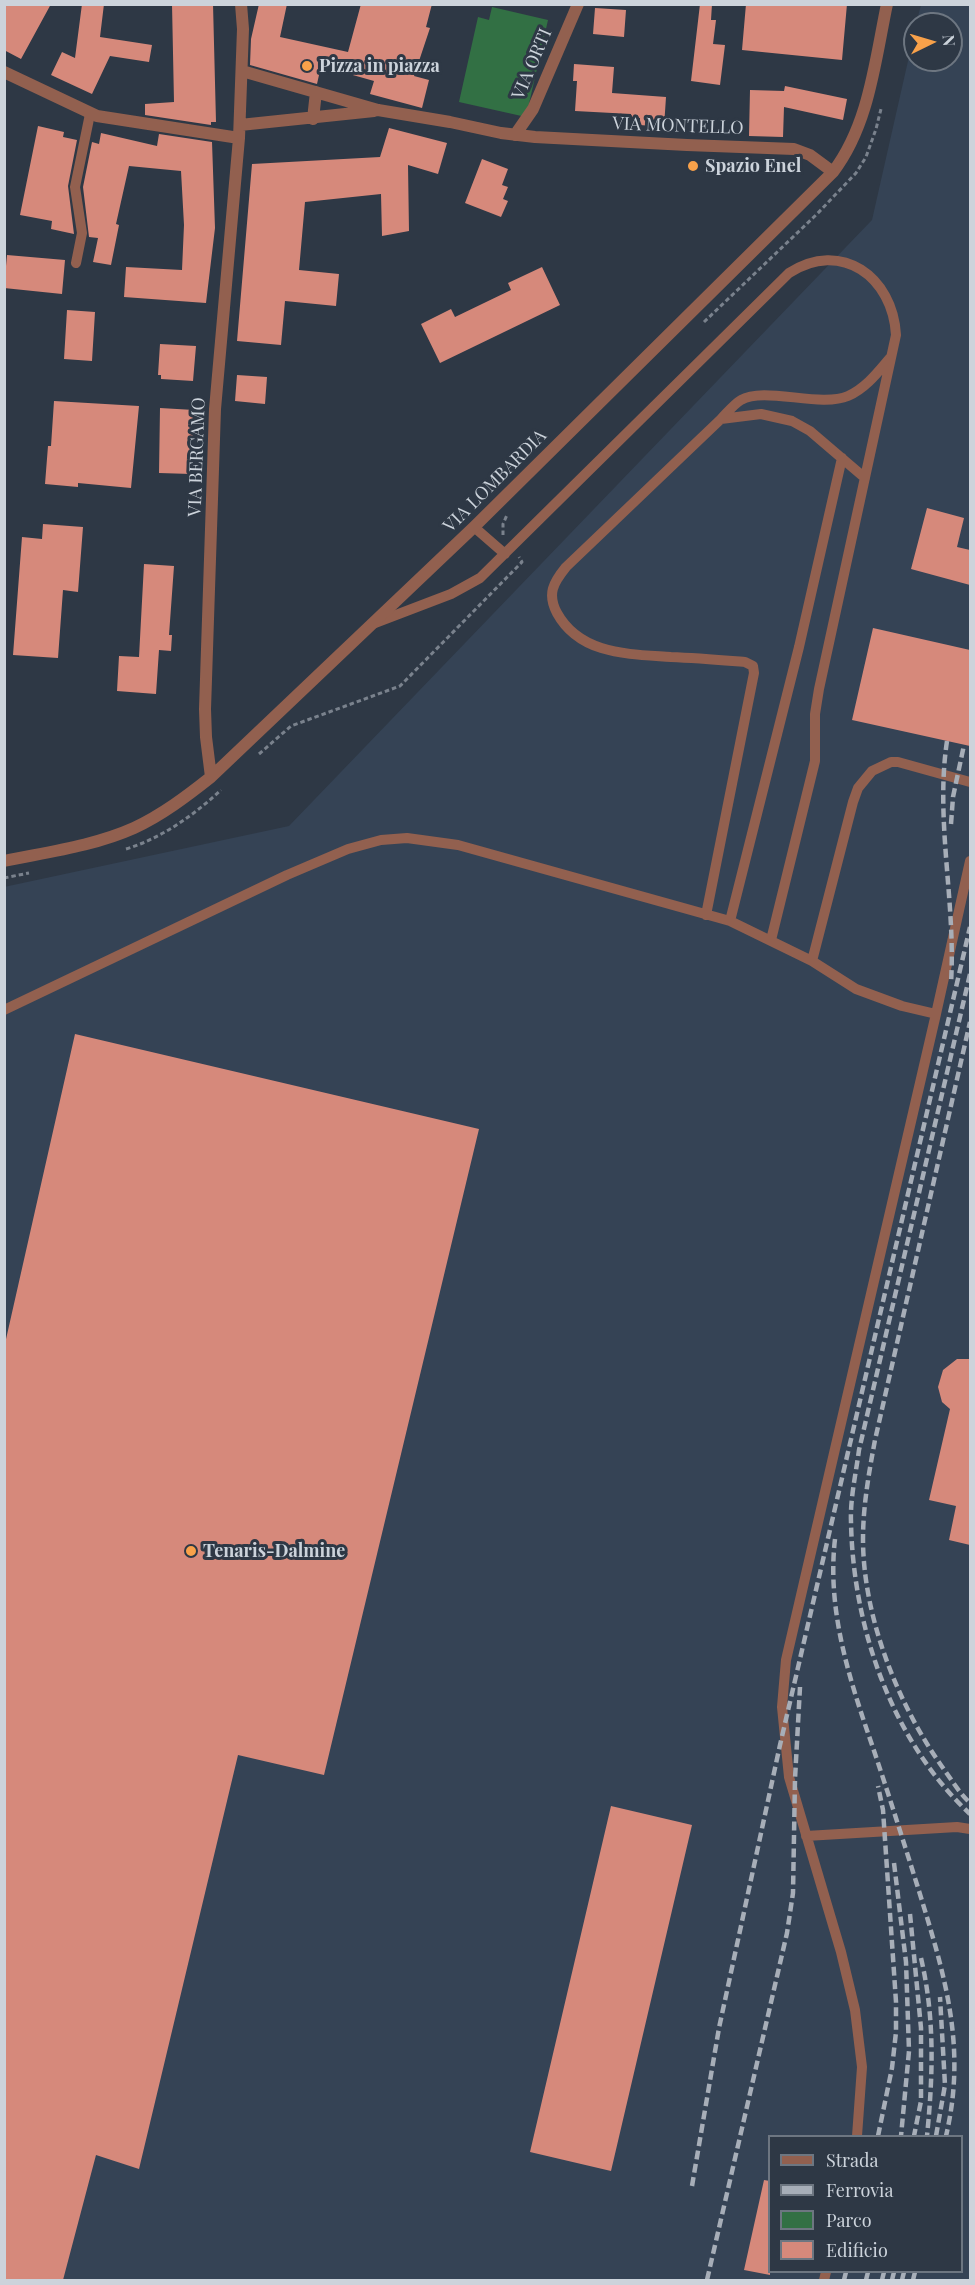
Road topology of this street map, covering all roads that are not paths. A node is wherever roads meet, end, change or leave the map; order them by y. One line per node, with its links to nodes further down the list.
1 (241, 4): 4 (street, VIA BERGAMO)
2 (578, 4): 11 (street, VIA ORTI)
3 (887, 4): 12 (street, VIA LOMBARDIA)
4 (242, 71): 6 (street); 10 (street, VIA BERGAMO)
5 (4, 72): 8 (street)
6 (316, 92): 7 (street); 9 (street)
7 (378, 110): 9 (street); 11 (street, VIA MONTELLO)
8 (90, 114): 10 (street); 13 (lane)
9 (313, 119): 10 (street)
10 (240, 132): 21 (street, VIA BERGAMO)
11 (515, 135): 12 (street, VIA MONTELLO)
12 (833, 172): 18 (street, VIA LOMBARDIA)
13 (76, 263)
14 (891, 358): 15 (lane); 17 (lane); 19 (lane)
15 (721, 419): 16 (lane); 25 (lane)
16 (842, 458): 17 (lane); 26 (lane)
17 (865, 478): 27 (lane)
18 (474, 527): 19 (lane); 20 (street, VIA LOMBARDIA)
19 (505, 554): 20 (lane)
20 (375, 623): 21 (street, VIA LOMBARDIA)
21 (211, 777): 23 (street, VIA LOMBARDIA)
22 (970, 782): 28 (lane)
23 (4, 861)
24 (970, 861): 30 (lane)
25 (706, 915): 26 (lane); 29 (lane)
26 (730, 921): 27 (lane)
27 (771, 940): 28 (lane)
28 (812, 961): 30 (lane)
29 (4, 1010)
30 (936, 1014): 32 (lane)
31 (970, 1829): 32 (lane)
32 (806, 1836): 33 (lane)
33 (857, 2135)

